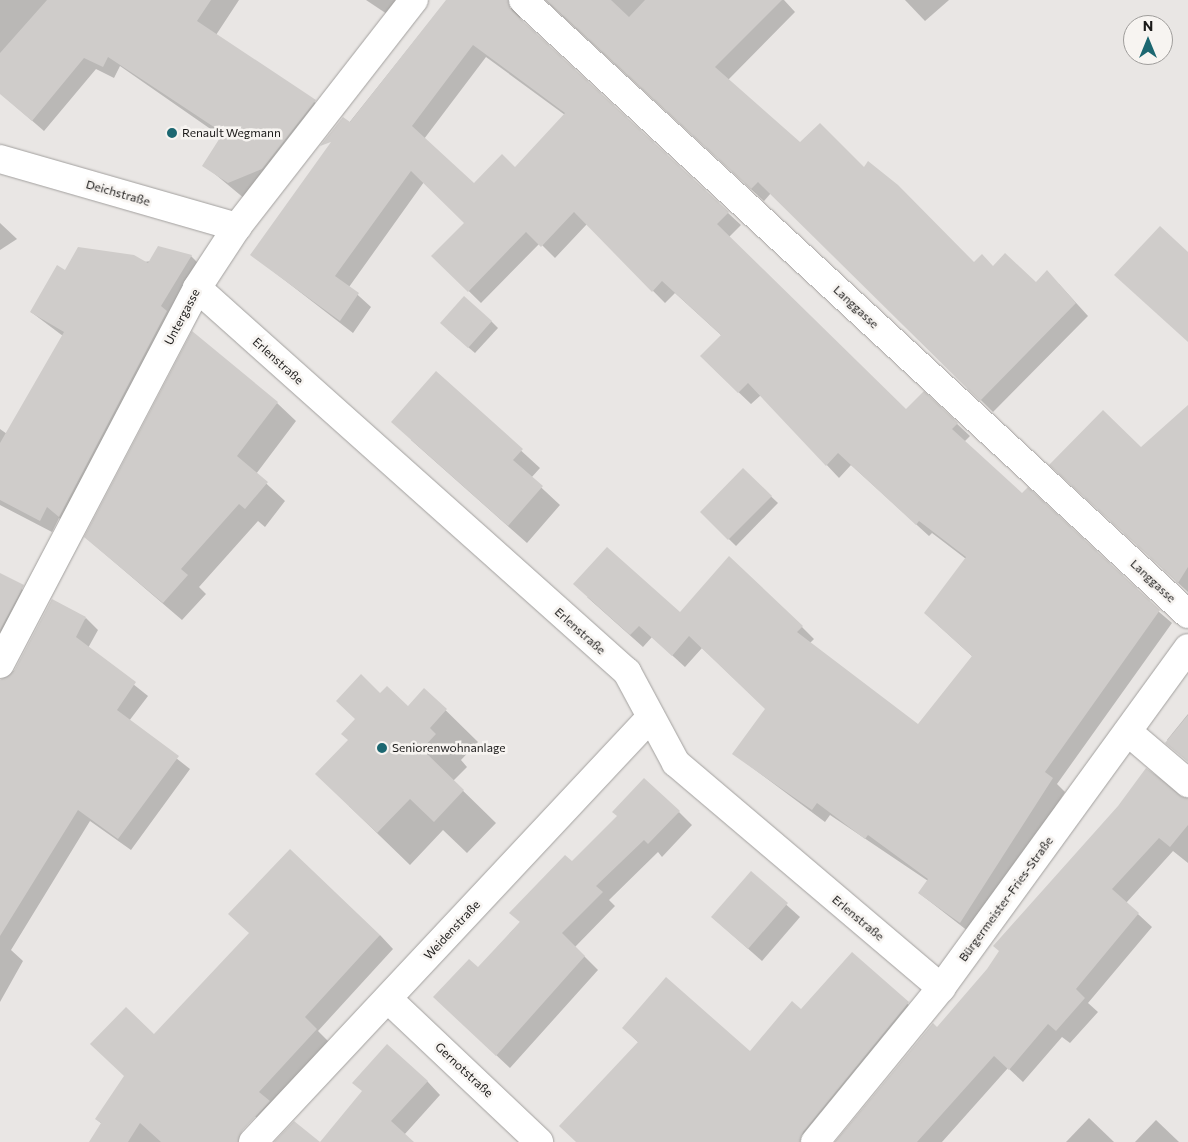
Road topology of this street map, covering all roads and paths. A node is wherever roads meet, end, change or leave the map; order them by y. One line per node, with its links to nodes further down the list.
1 (414, 0): 4 (street, Untergasse)
2 (523, 0): 6 (street, Langgasse)
3 (0, 159): 4 (street, Deichstraße)
4 (237, 227): 5 (street, Untergasse)
5 (197, 288): 8 (street, Untergasse); 9 (street, Erlenstraße)
6 (1188, 614)
7 (1188, 648): 10 (street, Bürgermeister-Fries-Straße)
8 (0, 664)
9 (651, 717): 12 (street, Erlenstraße); 13 (street, Weidenstraße)
10 (1128, 732): 11 (street); 12 (street, Bürgermeister-Fries-Straße)
11 (1188, 783)
12 (941, 988): 16 (street, Bürgermeister-Fries-Straße)
13 (388, 999): 14 (street, Weidenstraße); 15 (street, Gernotstraße)
14 (253, 1142)
15 (539, 1142)
16 (815, 1142)

